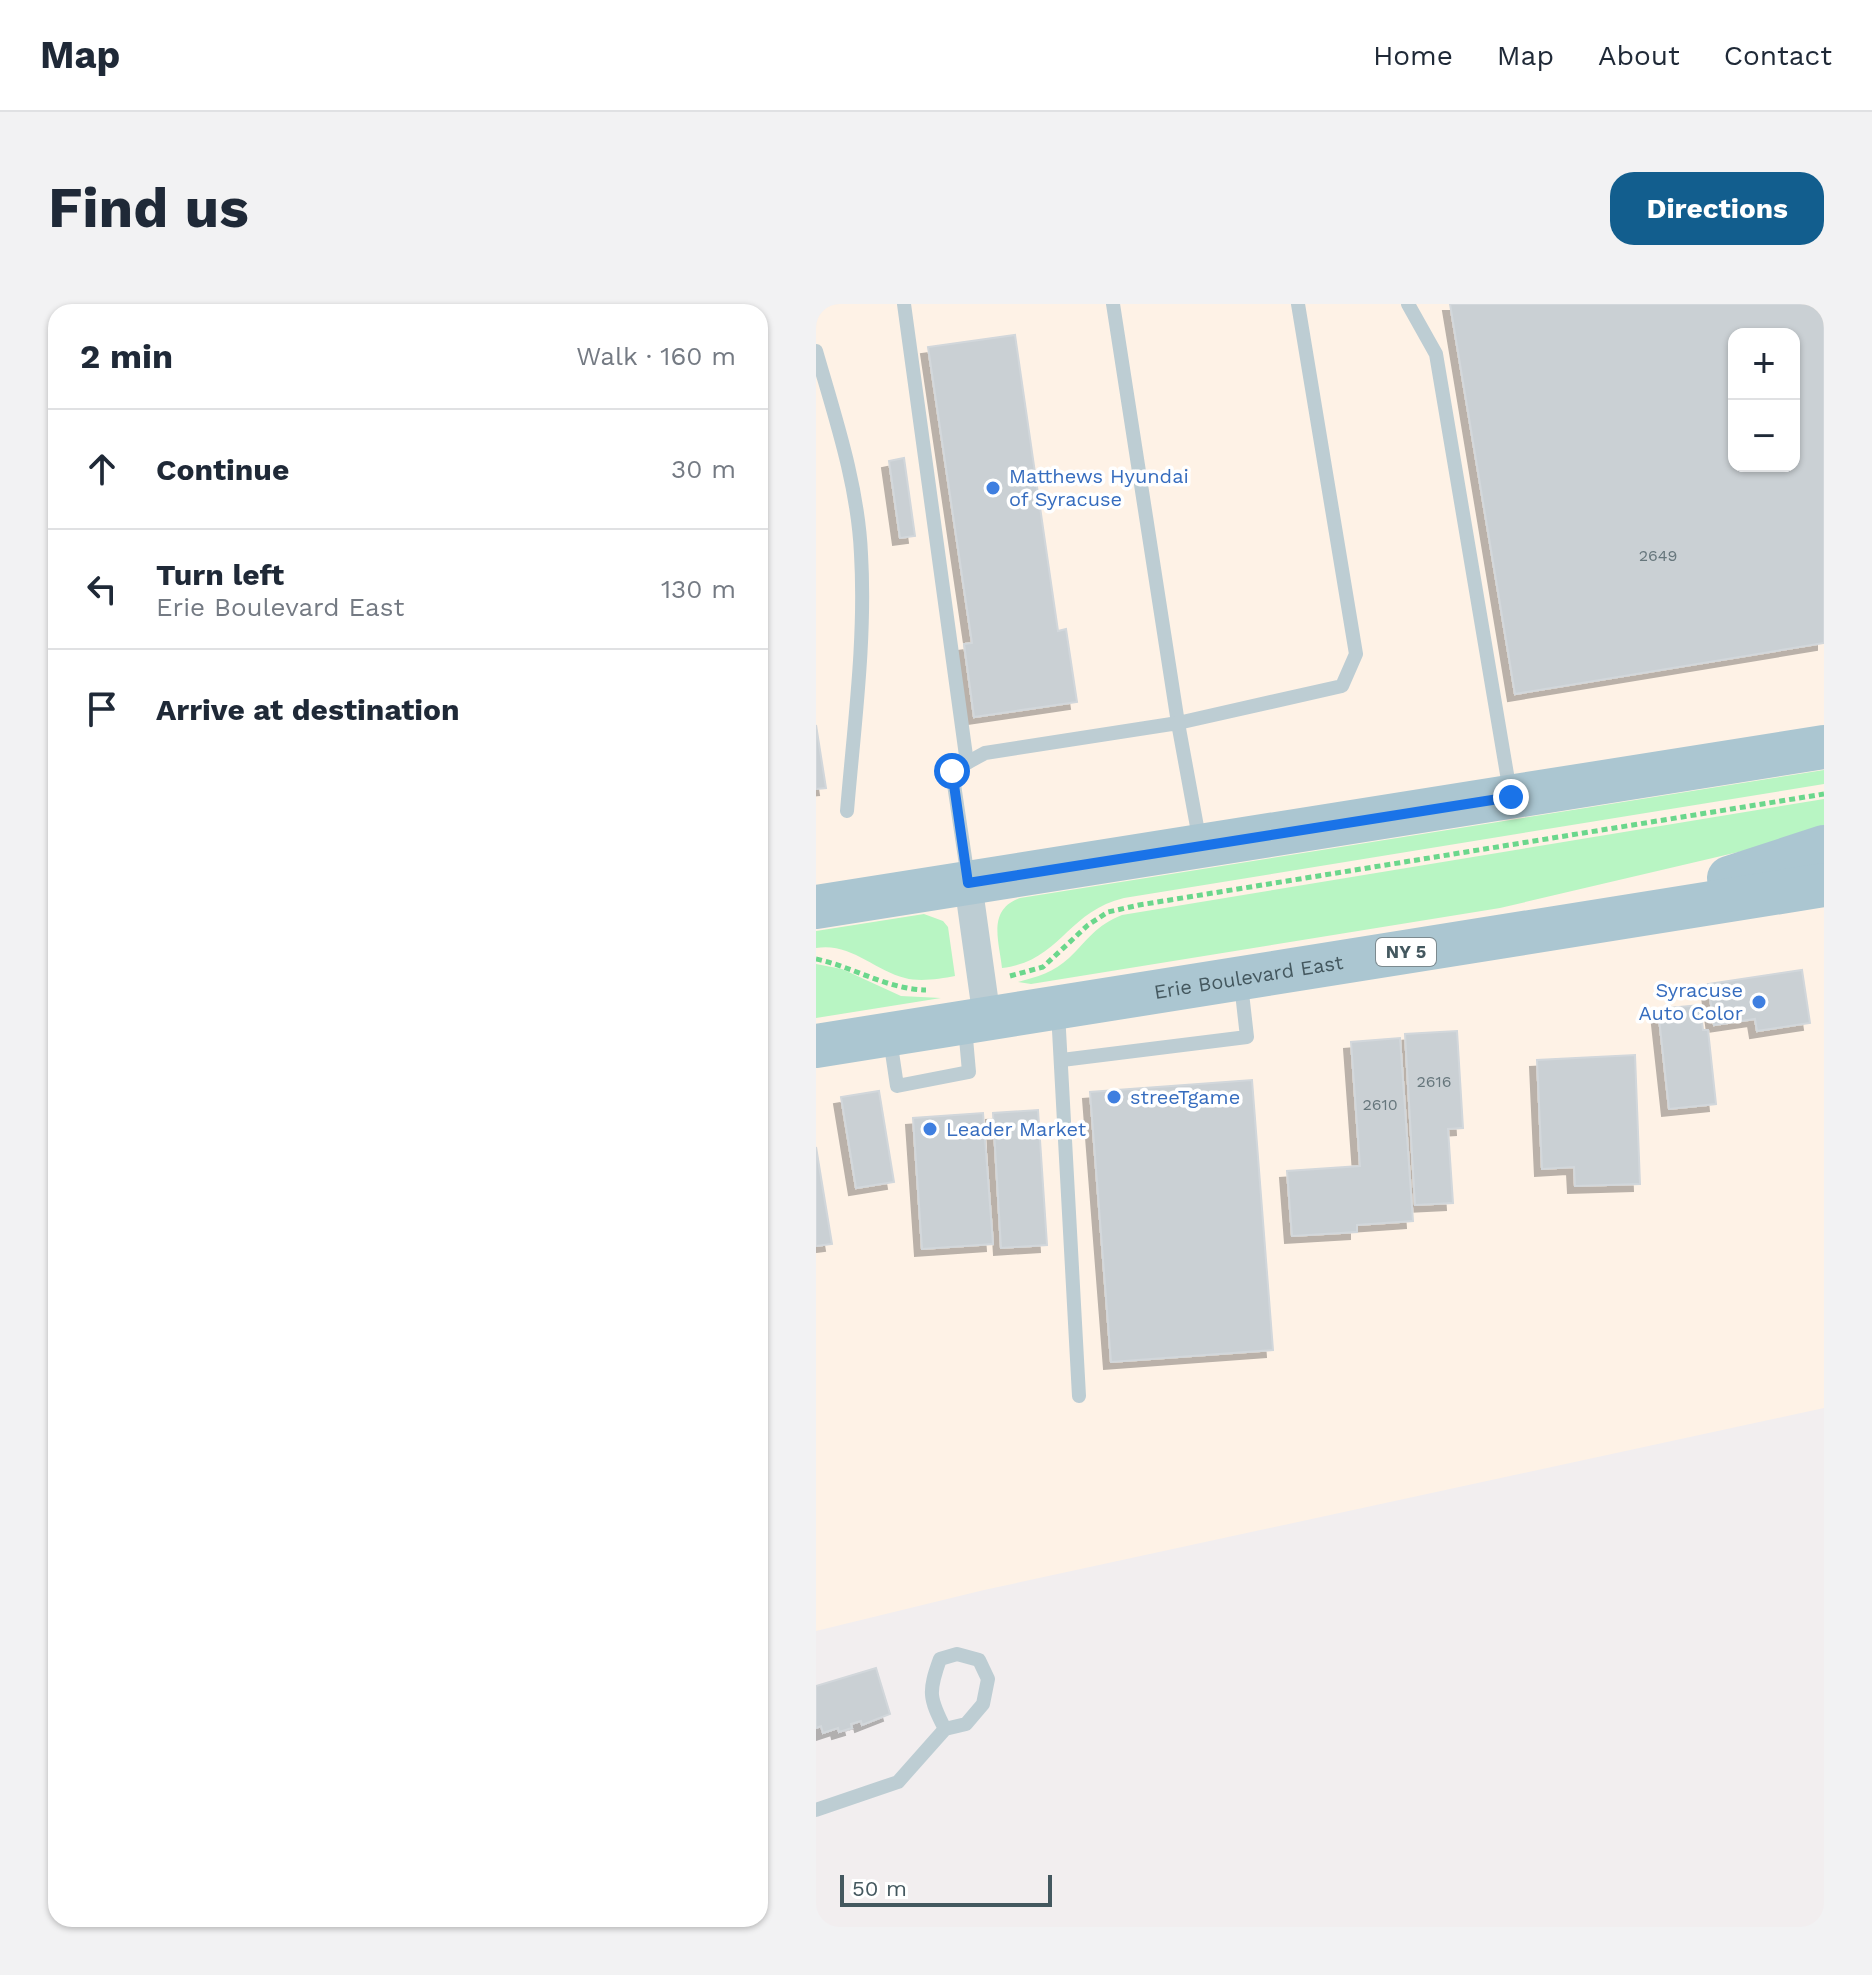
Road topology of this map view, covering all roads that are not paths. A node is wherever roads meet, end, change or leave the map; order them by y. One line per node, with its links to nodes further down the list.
1 (904, 304): 8 (lane)
2 (1113, 304): 6 (lane)
3 (1298, 304): 6 (lane)
4 (1408, 304): 9 (lane)
5 (816, 351): 10 (lane)
6 (1178, 723): 8 (lane); 11 (lane)
7 (1824, 747): 9 (main road)
8 (967, 763): 13 (lane)
9 (1511, 797): 11 (main road)
10 (847, 811)
11 (1201, 846): 13 (main road)
12 (1824, 847): 16 (main road)
13 (968, 883): 15 (main road); 19 (street)
14 (1824, 885): 16 (main road, Erie Boulevard East / NY 5)
15 (816, 907)
16 (1597, 920): 17 (main road, Erie Boulevard East / NY 5)
17 (1240, 978): 18 (main road, Erie Boulevard East / NY 5); 21 (lane)
18 (1057, 1007): 19 (main road, Erie Boulevard East / NY 5); 21 (lane)
19 (976, 1020): 20 (main road, Erie Boulevard East / NY 5)
20 (816, 1046)
21 (1062, 1060): 22 (lane)
22 (1079, 1396)
23 (945, 1729): 23 (lane); 24 (lane)
24 (816, 1810)

